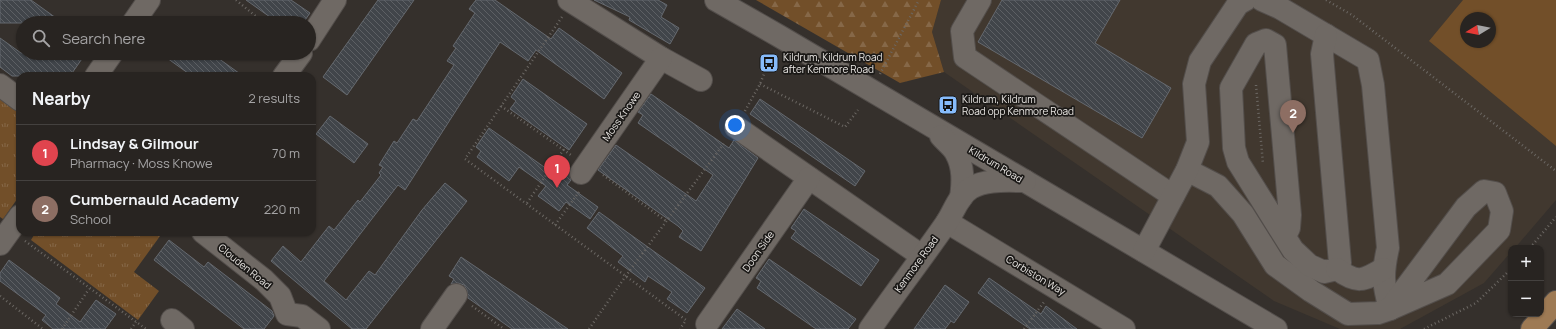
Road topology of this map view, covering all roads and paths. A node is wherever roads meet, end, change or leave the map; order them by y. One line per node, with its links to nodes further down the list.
1 (149, 0): 11 (street)
2 (236, 0): 12 (path)
3 (335, 0): 13 (street)
4 (716, 0): 15 (street, Kildrum Road)
5 (918, 0): 21 (path)
6 (980, 0): 36 (street)
7 (1246, 0): 32 (street)
8 (1262, 0): 14 (street)
9 (1326, 0): 33 (path)
10 (571, 1): 16 (street); 26 (path)
11 (138, 16)
12 (255, 16)
13 (316, 29)
14 (1326, 35): 49 (street); 50 (street)
15 (779, 36): 23 (path); 28 (street, Kildrum Road)
16 (661, 58): 22 (street); 31 (street, Moss Knowe)
17 (107, 60): 19 (street)
18 (296, 60): 20 (street)
19 (99, 72)
20 (287, 72)
21 (879, 76)
22 (701, 80)
23 (760, 84): 27 (path); 29 (path)
24 (0, 85): 25 (street)
25 (16, 97)
26 (501, 106): 30 (path); 38 (path)
27 (858, 110)
28 (932, 126): 35 (street, Kildrum Road); 37 (street, Kenmore Road)
29 (736, 127): 34 (street); 40 (path)
30 (564, 149): 31 (path); 38 (path)
31 (585, 168): 40 (path); 42 (path)
32 (1187, 170): 36 (street); 58 (street)
33 (1556, 171)
34 (809, 178): 48 (street); 61 (street, Doon Side)
35 (1025, 181): 37 (street, Kenmore Road); 47 (street, Kildrum Road)
36 (1173, 196): 47 (street)
37 (961, 198): 41 (street, Kenmore Road)
38 (527, 203): 42 (path)
39 (1556, 217): 46 (path)
40 (666, 221): 52 (path)
41 (947, 222): 48 (street, Kenmore Road); 53 (street, Corbiston Way)
42 (555, 225): 52 (path)
43 (18, 236): 54 (path)
44 (208, 236): 60 (street, Clouden Road)
45 (1284, 236): 45 (street); 50 (street)
46 (1533, 245)
47 (1144, 251): 74 (street, Kildrum Road)
48 (922, 256): 71 (street, Kenmore Road)
49 (1383, 269): 50 (street); 58 (street)
50 (1337, 270)
51 (1508, 272): 75 (path)
52 (625, 277): 69 (path); 70 (path)
53 (1054, 287): 72 (path); 73 (street, Corbiston Way)
54 (89, 289): 59 (path); 63 (path)
55 (456, 295): 67 (street); 68 (path)
56 (0, 296): 62 (path)
57 (1556, 302): 76 (main road)
58 (1390, 309): 58 (street)
59 (136, 322): 64 (path); 65 (path)
60 (287, 322): 66 (street, Clouden Road)
61 (707, 324)
62 (43, 329)
63 (62, 329)
64 (131, 329)
65 (146, 329)
66 (319, 329)
67 (432, 329)
68 (504, 329)
69 (589, 329)
70 (680, 329)
71 (870, 329)
72 (1024, 329)
73 (1124, 329)
74 (1276, 329)
75 (1424, 329)
76 (1532, 329)

